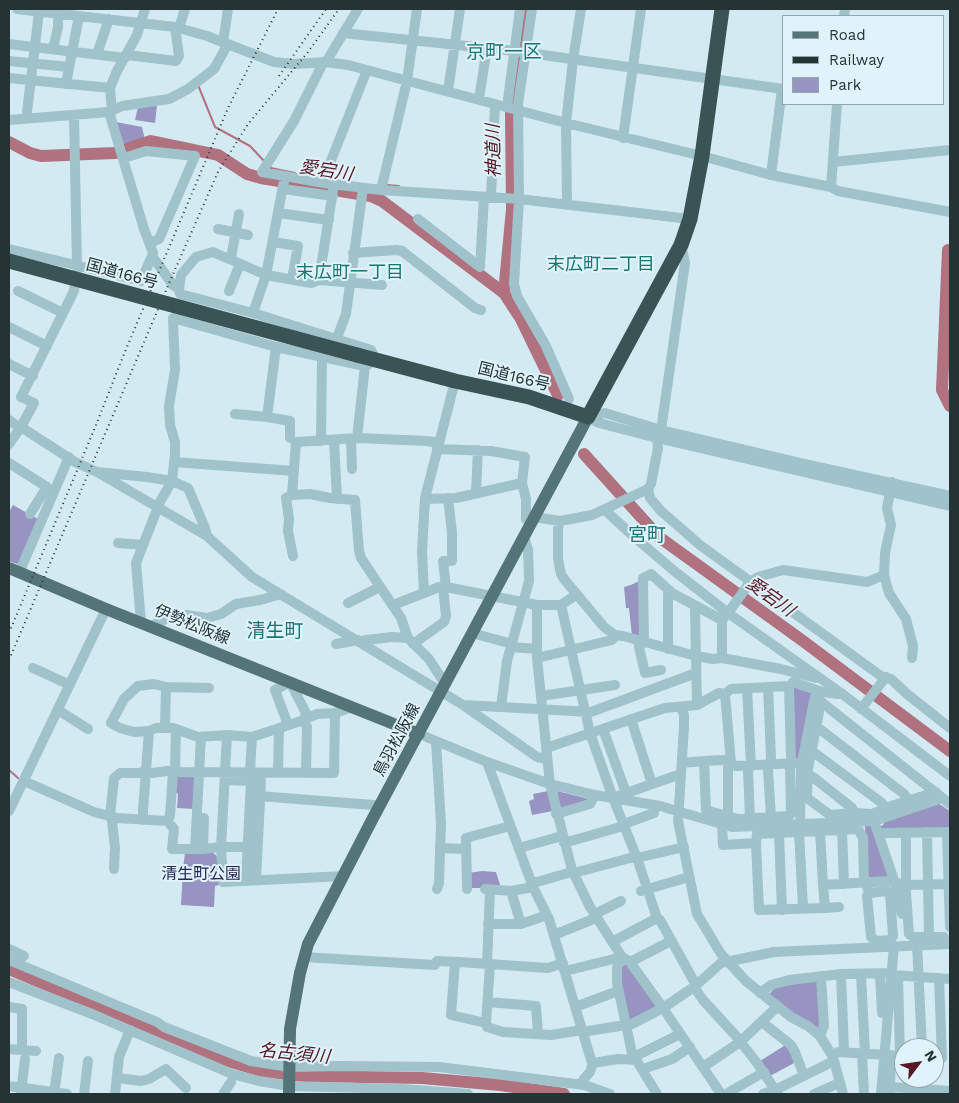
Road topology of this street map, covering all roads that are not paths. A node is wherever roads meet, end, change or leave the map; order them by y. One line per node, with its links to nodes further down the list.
1 (17, 9): 14 (street)
2 (121, 9): 18 (street)
3 (145, 9): 19 (street)
4 (185, 9): 20 (street)
5 (358, 9): 21 (street)
6 (417, 9): 22 (street)
7 (460, 9): 25 (street)
8 (520, 9): 30 (street)
9 (532, 9): 30 (street)
10 (580, 9): 33 (street)
11 (641, 9): 39 (street)
12 (722, 9): 43 (highway)
13 (225, 10): 24 (street)
14 (39, 12): 16 (street); 26 (street)
15 (91, 13): 17 (street); 18 (street)
16 (58, 14): 17 (street); 28 (street)
17 (79, 16): 29 (street)
18 (114, 20): 19 (street); 31 (street)
19 (141, 22): 20 (street); 32 (street)
20 (177, 28): 24 (street); 32 (street)
21 (343, 33): 22 (street); 35 (street)
22 (413, 40): 25 (street); 44 (street)
23 (9, 44): 26 (street)
24 (225, 44): 35 (street); 54 (street)
25 (454, 44): 27 (street); 49 (street)
26 (34, 47): 28 (street); 36 (street)
27 (487, 48): 30 (street); 50 (street)
28 (52, 49): 29 (street); 37 (street)
29 (73, 51): 31 (street); 38 (street)
30 (520, 52): 33 (street); 53 (street)
31 (97, 54): 32 (street)
32 (126, 56): 47 (street)
33 (573, 60): 39 (street); 58 (street)
34 (9, 61): 36 (street)
35 (325, 62): 40 (street); 65 (street)
36 (32, 63): 37 (street); 42 (street)
37 (48, 64): 38 (street); 45 (street)
38 (69, 67): 46 (street)
39 (632, 68): 43 (street); 59 (street)
40 (367, 70): 44 (street); 66 (street)
41 (9, 78): 42 (street)
42 (31, 80): 45 (street); 55 (street)
43 (713, 80): 48 (street); 62 (highway)
44 (407, 81): 49 (street); 67 (street)
45 (45, 82): 46 (street)
46 (66, 84): 47 (street)
47 (110, 88): 54 (street)
48 (782, 89): 64 (street)
49 (448, 91): 50 (street)
50 (479, 99): 51 (street)
51 (496, 104): 53 (street); 70 (street)
52 (837, 105): 63 (street)
53 (512, 109): 58 (street); 71 (street)
54 (110, 111): 56 (street); 61 (street)
55 (28, 112)
56 (74, 116): 57 (street); 91 (street)
57 (9, 120)
58 (566, 124): 59 (street); 72 (street)
59 (623, 138): 62 (street)
60 (950, 150): 63 (street)
61 (122, 154): 83 (street); 83 (street)
62 (702, 156): 64 (street); 77 (highway)
63 (833, 162): 68 (street)
64 (770, 175): 68 (street)
65 (284, 182): 66 (street); 66 (street); 74 (street)
66 (330, 186): 69 (street); 78 (street)
67 (382, 187): 69 (street); 70 (street)
68 (831, 187): 73 (street)
69 (363, 188): 86 (street)
70 (489, 195): 71 (street); 76 (street)
71 (518, 199): 72 (street); 113 (street)
72 (567, 204): 77 (street)
73 (950, 212)
74 (278, 213): 78 (street); 82 (street)
75 (239, 214): 80 (street)
76 (418, 219)
77 (690, 219): 84 (highway)
78 (329, 220): 94 (street)
79 (218, 229): 80 (street)
80 (236, 232): 81 (street); 88 (street)
81 (248, 235)
82 (273, 242): 92 (street); 93 (street)
83 (150, 243): 87 (street)
84 (681, 245): 116 (highway); 119 (street)
85 (9, 249): 91 (street)
86 (354, 253): 95 (street); 100 (street)
87 (152, 256): 91 (street); 99 (street)
88 (231, 258): 90 (street); 99 (street)
89 (9, 261): 109 (highway, 国道166号, bridge)
90 (240, 264): 92 (street); 98 (street)
91 (77, 266): 101 (street)
92 (266, 275): 93 (street); 102 (street)
93 (292, 279): 94 (street)
94 (319, 280): 95 (street)
95 (349, 283): 96 (street); 105 (street)
96 (382, 285)
97 (18, 290): 101 (street)
98 (229, 291)
99 (179, 292): 102 (street); 103 (street)
100 (481, 310)
101 (63, 313): 106 (street)
102 (252, 313): 105 (street)
103 (173, 318): 107 (street); 128 (street)
104 (9, 327): 106 (street)
105 (337, 338): 109 (street)
106 (47, 346): 111 (street)
107 (276, 347): 108 (street); 115 (street)
108 (322, 357): 109 (street); 122 (street)
109 (366, 360): 112 (highway, 国道166号); 121 (street)
110 (9, 364): 111 (street)
111 (33, 376): 118 (street)
112 (455, 381): 116 (highway, 国道166号); 125 (street)
113 (570, 399)
114 (235, 414): 115 (street)
115 (267, 417): 120 (street)
116 (588, 417): 119 (street); 148 (main road, 鳥羽松阪線)
117 (9, 420): 118 (street)
118 (20, 427): 124 (street); 127 (street)
119 (659, 434): 135 (street); 137 (street)
120 (290, 438)
121 (354, 439): 123 (street); 125 (street); 130 (street)
122 (321, 440): 123 (street); 131 (street)
123 (334, 440): 142 (street)
124 (9, 444)
125 (438, 446): 126 (street); 143 (street)
126 (478, 450): 134 (street); 138 (street)
127 (69, 457): 132 (street); 136 (street)
128 (174, 462): 131 (street); 133 (street)
129 (9, 463): 136 (street)
130 (352, 469)
131 (294, 471): 139 (street)
132 (97, 472): 133 (street); 145 (street)
133 (172, 481): 145 (street); 150 (street)
134 (522, 483): 138 (street); 148 (street)
135 (891, 486): 140 (street); 144 (street); 156 (street)
136 (51, 489): 147 (street); 155 (street)
137 (645, 490): 146 (street); 157 (street)
138 (476, 492): 141 (street)
139 (292, 495): 142 (street); 154 (street)
140 (950, 496)
141 (448, 498): 143 (street); 159 (street)
142 (337, 499): 158 (street)
143 (425, 499): 160 (street)
144 (950, 506)
145 (157, 507): 150 (street); 153 (street)
146 (608, 508): 149 (street); 172 (street)
147 (30, 514)
148 (533, 518): 149 (street); 151 (main road, 鳥羽松阪線)
149 (560, 521): 164 (street)
150 (207, 536): 162 (street)
151 (524, 537): 163 (main road, 鳥羽松阪線); 165 (street)
152 (118, 543): 153 (street)
153 (143, 545): 173 (street)
154 (293, 556)
155 (15, 570): 171 (main road, 伊勢松阪線)
156 (884, 575): 157 (street); 186 (street)
157 (751, 581): 172 (street); 190 (street)
158 (380, 587): 166 (street); 167 (street)
159 (444, 587): 160 (street); 163 (street); 177 (street)
160 (424, 593): 167 (street)
161 (672, 593): 170 (street); 178 (street); 181 (street)
162 (281, 594): 173 (street); 176 (street)
163 (492, 595): 165 (street); 174 (main road, 鳥羽松阪線)
164 (576, 595): 169 (street); 175 (street)
165 (523, 601): 168 (street); 180 (street)
166 (348, 602)
167 (392, 605): 177 (street)
168 (537, 605): 169 (street); 183 (street)
169 (561, 605): 182 (street)
170 (697, 606): 172 (street); 184 (street)
171 (106, 609): 173 (main road, 伊勢松阪線); 194 (street)
172 (725, 616): 185 (street); 191 (street)
173 (146, 624): 192 (main road, 伊勢松阪線)
174 (472, 633): 180 (street); 199 (main road, 鳥羽松阪線)
175 (615, 635): 178 (street); 182 (street)
176 (360, 641): 177 (street); 179 (street); 199 (street)
177 (410, 641): 199 (street)
178 (642, 642): 181 (street); 188 (street)
179 (336, 644)
180 (512, 645): 183 (street); 208 (street)
181 (668, 649): 184 (street)
182 (570, 650): 183 (street); 201 (street)
183 (537, 653): 204 (street)
184 (696, 656): 185 (street); 189 (street)
185 (722, 658): 191 (street)
186 (912, 658)
187 (33, 668): 194 (street)
188 (661, 670)
189 (696, 672): 207 (street); 214 (street)
190 (886, 677): 211 (street); 222 (street)
191 (821, 679): 202 (street)
192 (290, 682): 209 (main road, 伊勢松阪線); 217 (street); 218 (street)
193 (793, 682): 202 (street)
194 (70, 685): 212 (street)
195 (616, 685): 201 (street)
196 (166, 687): 198 (street); 219 (street); 225 (street)
197 (768, 687): 200 (street); 239 (street); 240 (street)
198 (209, 688)
199 (443, 688): 206 (street); 227 (main road, 鳥羽松阪線)
200 (747, 688): 203 (street); 241 (street)
201 (579, 690): 204 (street); 214 (street)
202 (841, 693): 211 (street)
203 (725, 694): 207 (street); 238 (street)
204 (541, 696): 213 (street)
205 (815, 697): 221 (street); 236 (street); 259 (street)
206 (463, 705): 208 (street); 233 (street)
207 (697, 705): 210 (street)
208 (501, 706): 213 (street)
209 (352, 707): 215 (street); 227 (main road, 伊勢松阪線)
210 (682, 707): 216 (street); 237 (street)
211 (862, 709): 251 (street)
212 (58, 710): 223 (street); 252 (street)
213 (543, 710): 214 (street); 233 (street)
214 (584, 712): 226 (street)
215 (335, 713): 217 (street); 246 (street)
216 (631, 719): 220 (street); 254 (street)
217 (304, 720): 218 (street); 246 (street)
218 (284, 727): 230 (street); 245 (street)
219 (166, 728): 224 (street); 225 (street)
220 (603, 728): 226 (street); 255 (street)
221 (816, 728): 232 (street); 260 (street)
222 (950, 728)
223 (88, 729)
224 (176, 729): 229 (street); 243 (street)
225 (149, 731): 242 (street)
226 (590, 733): 233 (street); 258 (street)
227 (419, 734): 231 (street); 262 (main road, 鳥羽松阪線)
228 (227, 735): 229 (street); 230 (street); 249 (street)
229 (201, 737): 244 (street)
230 (252, 737): 250 (street)
231 (436, 741): 234 (street); 291 (street)
232 (812, 751): 248 (street); 263 (street)
233 (546, 753): 253 (street)
234 (487, 762): 253 (street); 277 (street)
235 (704, 762): 237 (street); 238 (street); 273 (street)
236 (803, 762): 240 (street); 278 (street)
237 (682, 763): 247 (street)
238 (730, 763): 241 (street); 273 (street)
239 (770, 764): 240 (street); 241 (street); 269 (street)
240 (790, 764): 269 (street)
241 (751, 766): 271 (street)
242 (146, 771): 243 (street); 268 (street); 272 (street)
243 (174, 771): 244 (street); 275 (street)
244 (200, 772): 249 (street); 293 (street)
245 (278, 772): 246 (street); 250 (street)
246 (306, 772)
247 (681, 774): 254 (street); 265 (street)
248 (807, 775): 266 (street); 266 (street)
249 (225, 776): 250 (street); 288 (street)
250 (255, 776): 257 (street); 290 (street)
251 (950, 776)
252 (24, 781): 264 (street); 268 (street)
253 (550, 784): 256 (street); 267 (street)
254 (652, 784): 255 (street)
255 (626, 793): 258 (street)
256 (595, 795): 258 (street); 267 (street)
257 (259, 796): 262 (street); 290 (street)
258 (613, 798): 261 (street); 276 (street)
259 (943, 798): 260 (street); 274 (street)
260 (909, 801): 263 (street)
261 (654, 806): 265 (street); 276 (street)
262 (378, 808): 298 (main road, 鳥羽松阪線)
263 (885, 808): 266 (street)
264 (9, 811)
265 (679, 812): 273 (street); 289 (street)
266 (855, 813)
267 (556, 814): 286 (street)
268 (110, 816): 272 (street); 296 (street)
269 (771, 817): 271 (street)
270 (204, 818): 293 (street)
271 (750, 818): 273 (street)
272 (143, 820): 275 (street)
273 (725, 820): 278 (street); 287 (street)
274 (874, 820): 278 (street); 285 (street)
275 (166, 821): 293 (street)
276 (624, 824): 286 (street); 295 (street)
277 (510, 826): 292 (street); 294 (street)
278 (799, 828): 280 (street); 283 (street); 315 (street)
279 (842, 830): 280 (street); 302 (street); 308 (street)
280 (820, 831): 305 (street)
281 (926, 832): 282 (street); 284 (street); 307 (street)
282 (948, 832): 303 (street)
283 (779, 833): 287 (street); 317 (street)
284 (906, 833): 285 (street); 306 (street)
285 (879, 834): 301 (street)
286 (563, 840): 292 (street); 297 (street)
287 (756, 843): 317 (street)
288 (221, 847): 290 (street); 293 (street); 300 (street)
289 (684, 847): 295 (street); 299 (street)
290 (252, 848): 300 (street)
291 (440, 848): 294 (street); 309 (street)
292 (519, 848): 304 (street)
293 (199, 849)
294 (466, 849): 310 (street)
295 (637, 858): 297 (street); 311 (street)
296 (114, 869)
297 (573, 872): 304 (street); 319 (street)
298 (344, 876): 300 (street); 334 (main road, 鳥羽松阪線)
299 (690, 877): 311 (street); 337 (street)
300 (251, 880)
301 (895, 883): 306 (street); 308 (street); 331 (street)
302 (844, 884): 305 (street); 308 (street)
303 (950, 884): 307 (street); 323 (street)
304 (532, 885): 312 (street); 318 (street)
305 (824, 885): 316 (street)
306 (907, 885): 307 (street); 325 (street)
307 (928, 885): 325 (street)
308 (867, 888): 308 (street)
309 (437, 889)
310 (467, 889)
311 (644, 890): 320 (street)
312 (511, 891): 321 (street); 322 (street)
313 (621, 901): 319 (street)
314 (839, 907): 316 (street)
315 (803, 908): 316 (street); 317 (street)
316 (825, 908)
317 (782, 910)
318 (547, 915): 322 (street); 324 (street)
319 (596, 915): 324 (street); 328 (street)
320 (657, 918): 327 (street); 328 (street)
321 (488, 924): 322 (street); 339 (street)
322 (521, 924)
323 (950, 927)
324 (554, 935): 340 (street)
325 (929, 937): 326 (street)
326 (950, 937)
327 (671, 941): 336 (street); 350 (street)
328 (612, 942): 336 (street)
329 (917, 944): 330 (street); 331 (street); 346 (street)
330 (950, 944)
331 (899, 946): 337 (street); 344 (street)
332 (9, 949): 333 (street)
333 (24, 956)
334 (304, 957): 338 (street); 381 (main road, 鳥羽松阪線)
335 (9, 960): 381 (street)
336 (626, 960): 340 (street); 351 (street); 357 (street)
337 (728, 961): 350 (street); 352 (street)
338 (455, 962): 339 (street); 359 (street)
339 (488, 964): 340 (street); 353 (street)
340 (564, 967): 356 (street)
341 (841, 974): 342 (street); 345 (street); 372 (street)
342 (861, 974): 343 (street); 373 (street)
343 (880, 974): 344 (street); 374 (street)
344 (893, 975): 346 (street); 374 (street); 374 (street)
345 (821, 976): 352 (street); 365 (street)
346 (919, 977): 347 (street); 366 (street)
347 (939, 978): 348 (street); 367 (street)
348 (950, 979)
349 (9, 982): 361 (street)
350 (695, 986): 357 (street); 368 (street)
351 (618, 991): 356 (street); 360 (street)
352 (760, 993): 354 (street)
353 (488, 1002): 359 (street); 363 (street)
354 (778, 1006): 358 (street); 365 (street)
355 (9, 1007): 375 (street)
356 (575, 1007): 362 (street)
357 (663, 1008): 360 (street); 364 (street)
358 (762, 1022): 368 (street); 385 (street)
359 (486, 1023): 363 (street)
360 (626, 1025): 362 (street); 378 (street)
361 (130, 1030): 386 (street); 393 (street)
362 (582, 1031): 363 (street); 380 (street)
363 (538, 1034)
364 (680, 1034): 369 (street); 378 (street)
365 (820, 1036): 377 (street)
366 (922, 1038)
367 (941, 1038)
368 (740, 1042): 382 (street); 384 (street)
369 (690, 1047): 382 (street); 383 (street)
370 (9, 1048): 375 (street)
371 (36, 1051): 375 (street)
372 (844, 1051): 373 (street); 377 (street)
373 (863, 1054): 374 (street); 413 (street)
374 (893, 1054): 396 (street); 414 (street)
375 (23, 1055): 395 (street)
376 (59, 1058): 400 (street)
377 (833, 1058): 385 (street); 388 (street)
378 (636, 1059): 380 (street); 383 (street)
379 (88, 1061): 402 (street)
380 (593, 1064): 389 (street)
381 (290, 1067): 389 (street); 393 (main road, 鳥羽松阪線)
382 (703, 1068): 408 (street)
383 (643, 1069): 407 (street)
384 (764, 1072): 399 (street); 409 (street)
385 (804, 1076): 399 (street)
386 (118, 1078): 391 (street); 403 (street)
387 (231, 1082): 404 (street)
388 (839, 1083): 411 (street); 412 (street)
389 (584, 1084): 398 (street)
390 (9, 1086): 395 (street)
391 (186, 1088)
392 (926, 1088): 394 (street)
393 (289, 1090): 405 (street)
394 (932, 1090): 397 (street)
395 (22, 1091): 400 (street)
396 (890, 1091)
397 (950, 1091)
398 (597, 1092): 406 (street)
399 (776, 1092): 410 (street)
400 (54, 1093): 401 (street)
401 (67, 1094)
402 (84, 1094)
403 (114, 1094)
404 (223, 1094)
405 (468, 1094)
406 (610, 1094)
407 (657, 1094)
408 (721, 1094)
409 (726, 1094)
410 (763, 1094)
411 (814, 1094)
412 (843, 1094)
413 (864, 1094)
414 (881, 1094)

